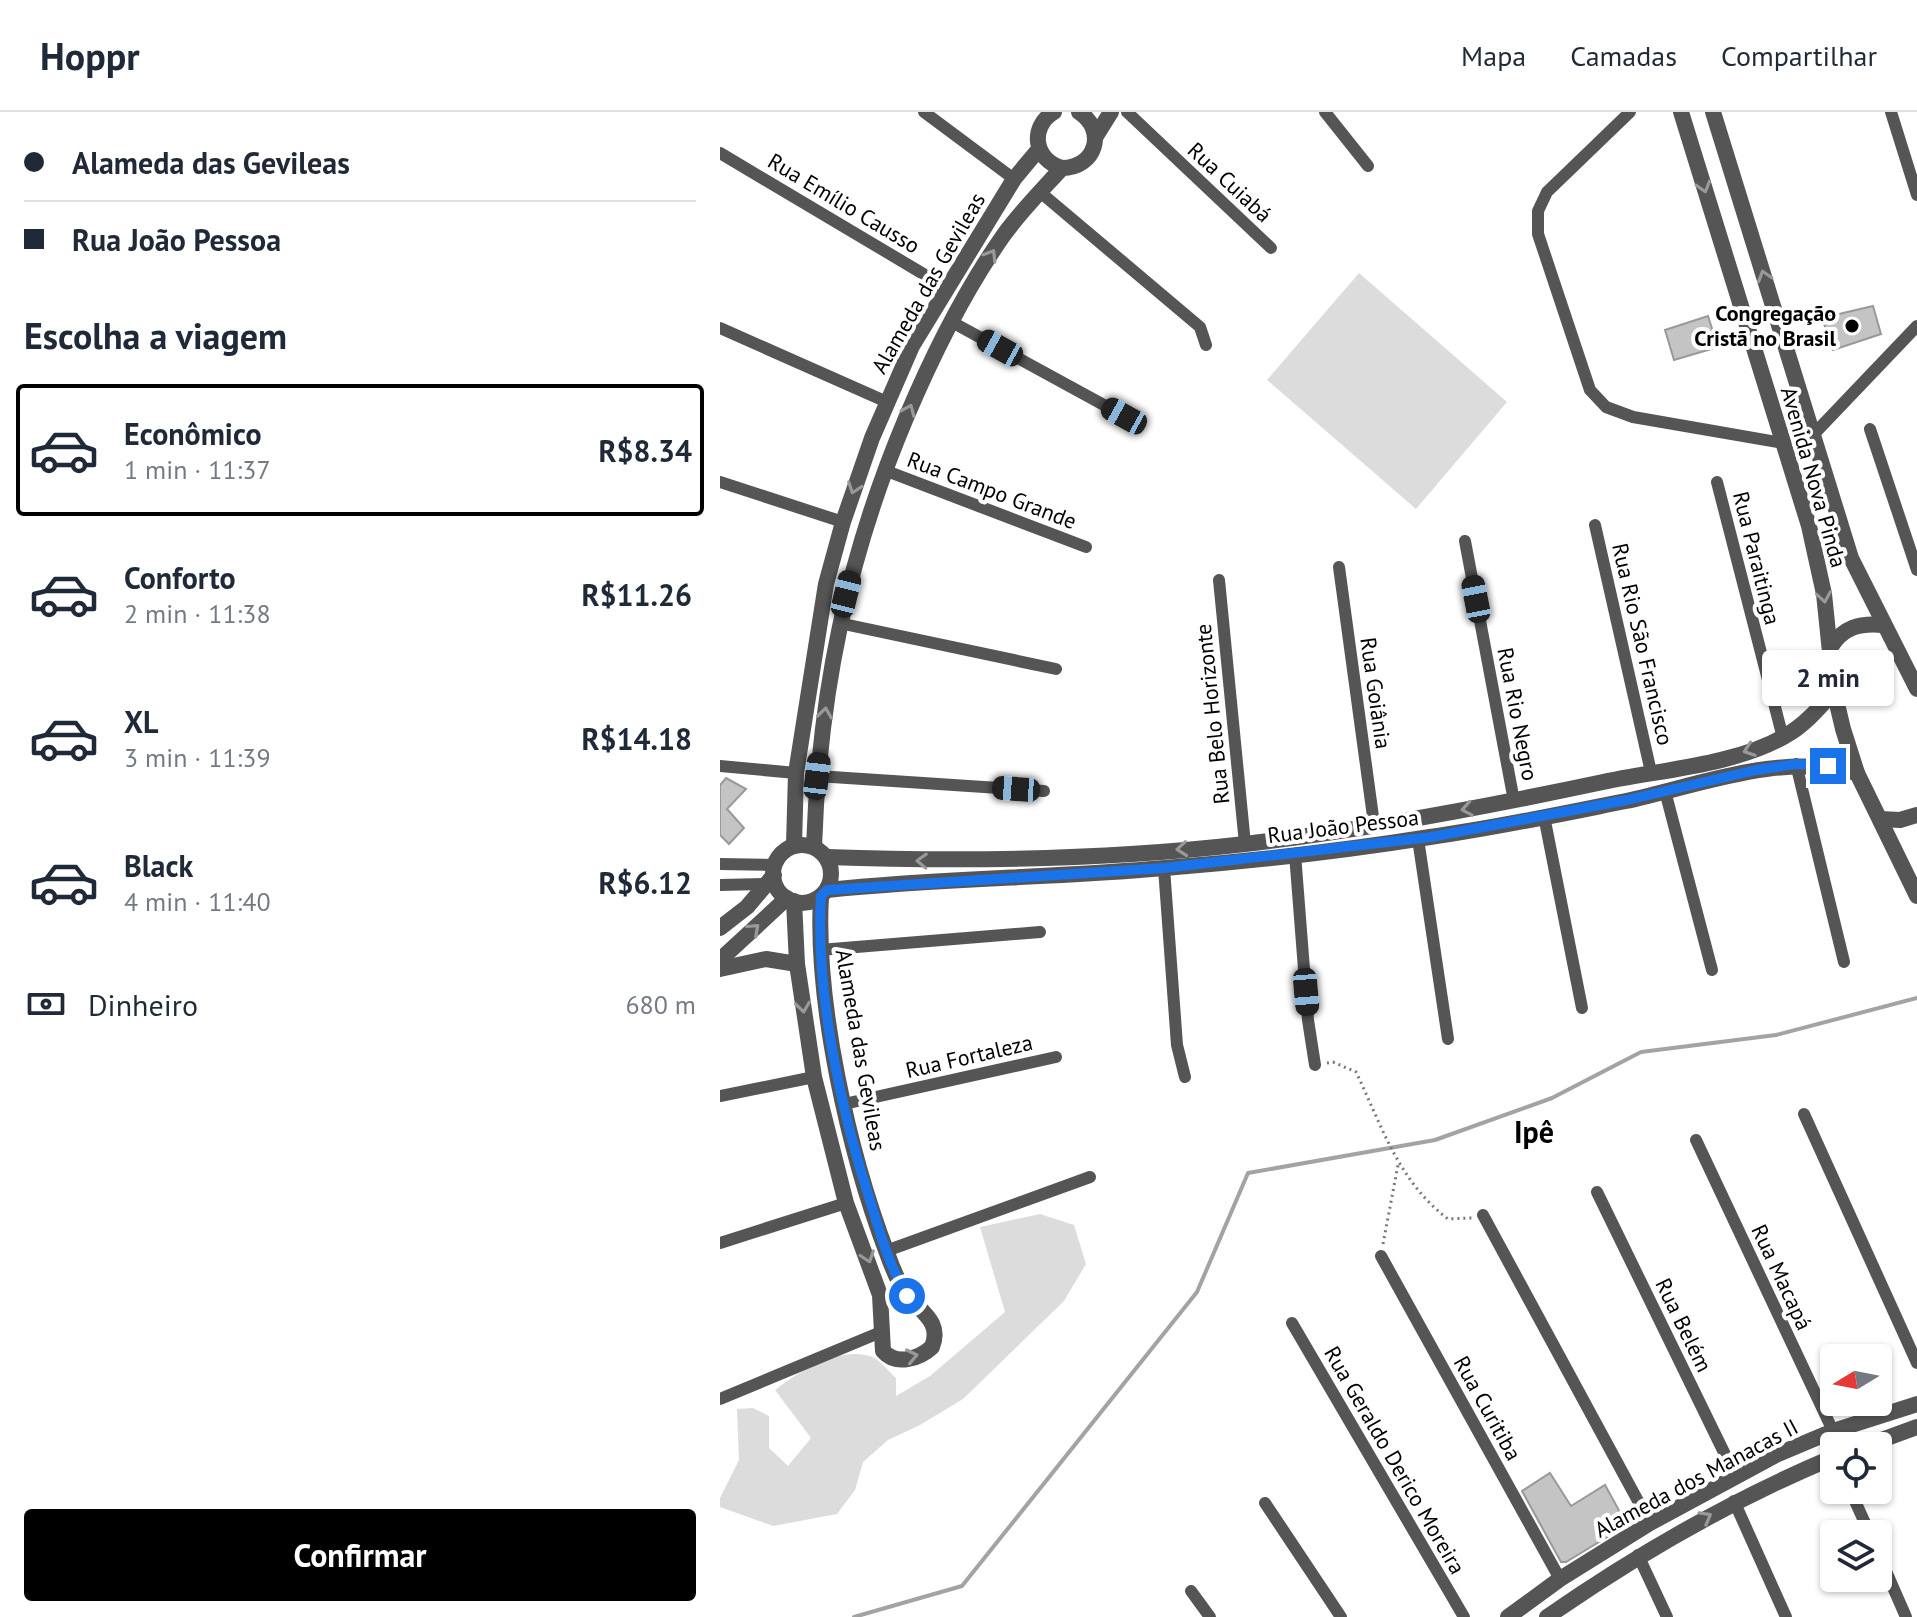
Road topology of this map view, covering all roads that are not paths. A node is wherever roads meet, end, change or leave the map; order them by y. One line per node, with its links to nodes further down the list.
1 (924, 112): 16 (street)
2 (1054, 112): 12 (street, Alameda das Gevileas)
3 (1079, 112): 11 (street)
4 (1111, 112): 11 (street)
5 (1127, 112): 19 (street, Rua Cuiabá)
6 (1325, 112): 14 (street)
7 (1630, 112): 29 (street)
8 (1681, 112): 29 (street, Avenida Nova Pinda, one-way to 29)
9 (1713, 112): 28 (street, Avenida Nova Pinda, one-way to 9)
10 (1891, 112): 18 (street)
11 (1096, 136): 15 (street)
12 (1039, 149): 15 (street); 16 (street, Alameda das Gevileas)
13 (720, 153): 20 (street, Rua Emílio Causso)
14 (1368, 166)
15 (1062, 168): 17 (street, Alameda das Gevileas)
16 (1014, 179): 20 (street, Alameda das Gevileas)
17 (1040, 192): 21 (street, Alameda das Gevileas, one-way to 17); 24 (street)
18 (1917, 195)
19 (1271, 248)
20 (947, 288): 25 (street, Alameda das Gevileas)
21 (950, 321): 26 (street); 30 (street, Alameda das Gevileas, one-way to 21)
22 (1917, 326): 28 (street)
23 (720, 328): 25 (street)
24 (1206, 345)
25 (887, 402): 33 (street, Alameda das Gevileas, one-way to 33)
26 (1124, 416)
27 (1870, 429): 38 (street)
28 (1813, 435): 41 (street, Avenida Nova Pinda)
29 (1783, 443): 42 (street, Avenida Nova Pinda, one-way to 42)
30 (884, 470): 36 (street, Rua Campo Grande); 40 (street, Alameda das Gevileas)
31 (720, 482): 33 (street)
32 (1717, 482): 46 (street, Rua Paraitinga)
33 (843, 522): 50 (street, Alameda das Gevileas)
34 (1595, 525): 49 (street, Rua Rio São Francisco)
35 (1465, 541): 55 (street, Rua Rio Negro)
36 (1086, 547)
37 (1339, 567): 59 (street, Rua Goiânia)
38 (1917, 570)
39 (1219, 580): 61 (street, Rua Belo Horizonte)
40 (839, 623): 43 (street); 52 (street, Alameda das Gevileas, one-way to 40)
41 (1883, 625): 42 (street); 44 (street, Avenida Nova Pinda)
42 (1830, 648): 45 (street, Avenida Nova Pinda)
43 (1056, 669)
44 (1917, 687)
45 (1834, 691): 46 (street, Rua João Pessoa); 51 (street, Avenida Nova Pinda)
46 (1783, 738): 49 (street, Rua João Pessoa, one-way to 49)
47 (1796, 764): 51 (street, Rua João Pessoa); 54 (street, Rua João Pessoa); 76 (street)
48 (720, 766): 50 (street)
49 (1651, 772): 55 (street, Rua João Pessoa)
50 (796, 773): 62 (street, Alameda das Gevileas)
51 (1857, 773): 58 (street, Avenida Nova Pinda)
52 (817, 776): 53 (street); 63 (street, Alameda das Gevileas)
53 (1044, 791)
54 (1665, 791): 57 (street, Rua João Pessoa); 79 (street)
55 (1514, 801): 59 (street, Rua João Pessoa, one-way to 59)
56 (1917, 815): 58 (street)
57 (1544, 816): 60 (street, Rua João Pessoa); 80 (street)
58 (1880, 819): 70 (street, Avenida Nova Pinda)
59 (1374, 824): 61 (street, Rua João Pessoa)
60 (1418, 839): 64 (street, Rua João Pessoa); 81 (street)
61 (1245, 844): 63 (street, Rua João Pessoa, one-way to 63)
62 (794, 845): 63 (street); 67 (street)
63 (820, 852): 69 (street, Alameda das Gevileas)
64 (1295, 854): 66 (street, Rua João Pessoa); 83 (street)
65 (720, 864): 67 (street)
66 (1164, 868): 69 (street, Rua João Pessoa); 85 (street)
67 (771, 875): 68 (street); 71 (street, Alameda das Gevileas); 72 (street)
68 (720, 885)
69 (824, 893): 71 (street); 74 (street, Alameda das Gevileas)
70 (1917, 896)
71 (791, 900): 75 (street, one-way to 71); 77 (street, Alameda das Gevileas)
72 (720, 928)
73 (1040, 932): 74 (street)
74 (820, 950): 87 (street, Alameda das Gevileas)
75 (720, 960)
76 (1844, 962)
77 (797, 964): 78 (street); 84 (street, Alameda das Gevileas, one-way to 84)
78 (720, 969)
79 (1712, 970)
80 (1582, 1008)
81 (1448, 1039)
82 (1056, 1057): 87 (street, Rua Fortaleza)
83 (1315, 1065)
84 (814, 1077): 86 (street); 92 (street, Alameda das Gevileas)
85 (1185, 1077)
86 (720, 1096)
87 (844, 1104): 95 (street, Alameda das Gevileas)
88 (1804, 1114): 99 (street)
89 (1696, 1140): 103 (street, Rua Macapá)
90 (1090, 1177): 95 (street)
91 (1597, 1192): 106 (street, Rua Belém)
92 (846, 1203): 94 (street); 98 (street, Alameda das Gevileas, one-way to 98)
93 (1484, 1216): 109 (street)
94 (720, 1243)
95 (886, 1251): 98 (street, Alameda das Gevileas, one-way to 95)
96 (1381, 1256): 112 (street, Rua Curitiba)
97 (1292, 1323): 118 (street, Rua Geraldo Derico Moreira)
98 (881, 1332): 100 (street)
99 (1917, 1363)
100 (720, 1399)
101 (1917, 1404): 103 (street, Alameda dos Manacas II)
102 (1917, 1427): 104 (street)
103 (1833, 1431): 106 (street, Alameda dos Manacas II)
104 (1892, 1436)
105 (1820, 1463): 107 (street, Alameda dos Manacas II)
106 (1736, 1477): 109 (street, Alameda dos Manacas II)
107 (1734, 1501): 110 (street, Alameda dos Manacas II, one-way to 107); 122 (street)
108 (1265, 1503): 117 (street)
109 (1650, 1523): 111 (street, Alameda dos Manacas II)
110 (1638, 1555): 113 (street, Alameda dos Manacas II); 121 (street)
111 (1589, 1561): 112 (street, Alameda dos Manacas II); 113 (street)
112 (1560, 1579): 119 (street, Alameda dos Manacas II)
113 (1601, 1581): 120 (street, Alameda dos Manacas II)
114 (1892, 1585): 123 (street)
115 (1191, 1591): 116 (street)
116 (1210, 1617)
117 (1341, 1617)
118 (1464, 1617)
119 (1508, 1617)
120 (1547, 1617)
121 (1667, 1617)
122 (1786, 1617)
123 (1906, 1617)

